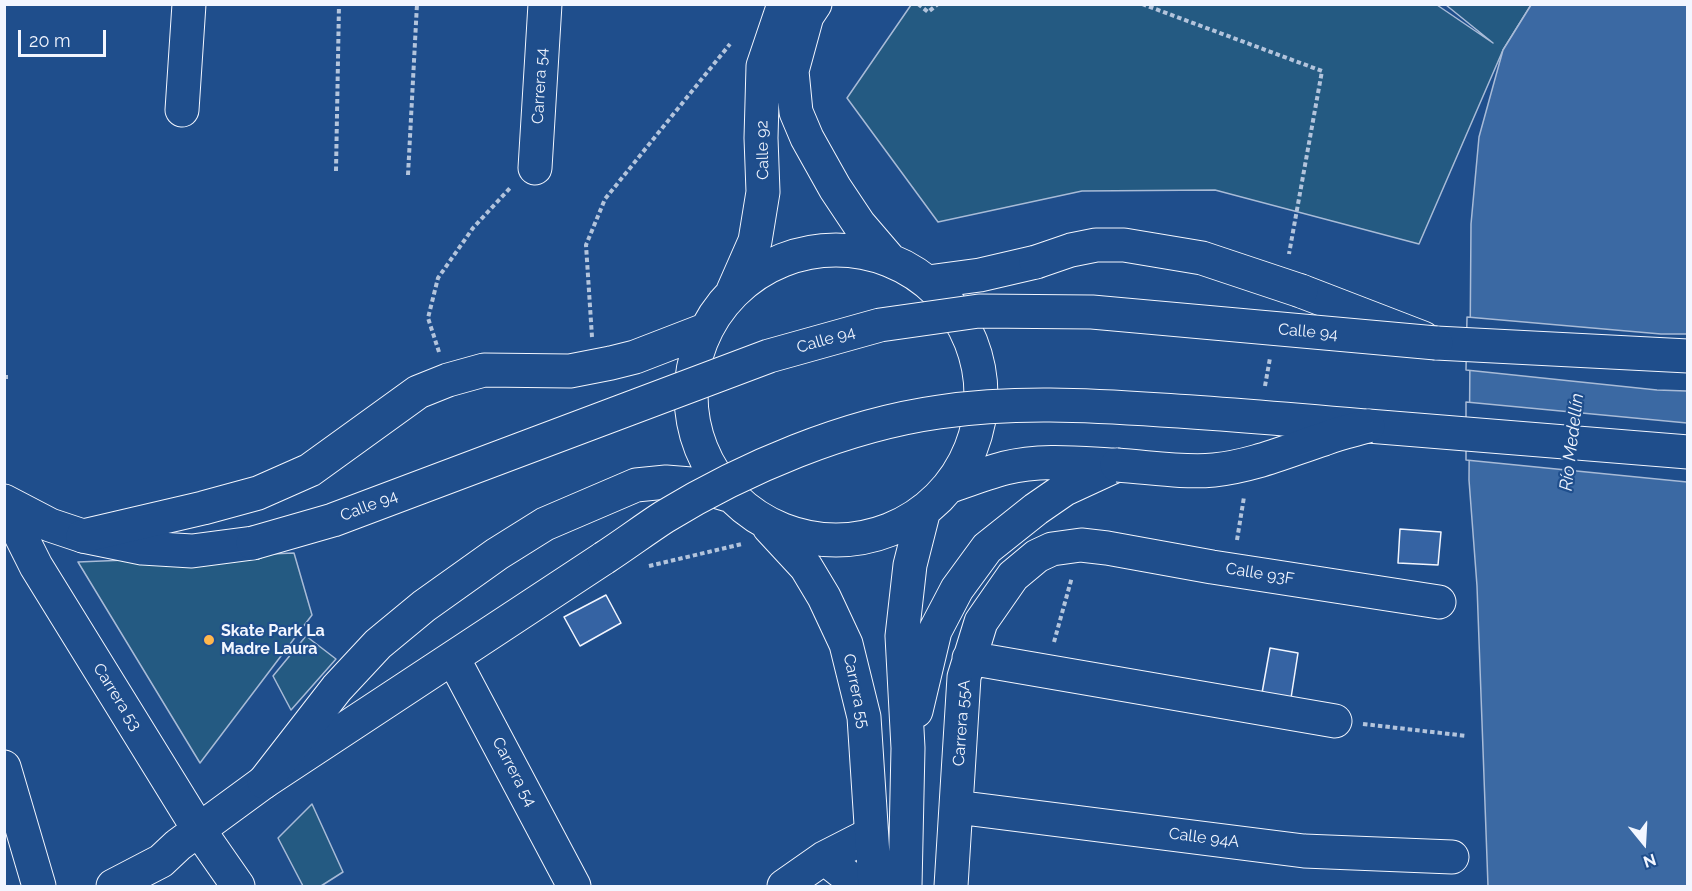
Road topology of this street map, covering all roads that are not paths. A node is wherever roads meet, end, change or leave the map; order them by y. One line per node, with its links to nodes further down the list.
1 (189, 4): 5 (street)
2 (544, 4): 6 (street, Carrera 54)
3 (784, 4): 9 (street, Calle 92)
4 (815, 4): 7 (street)
5 (182, 110)
6 (535, 168)
7 (889, 259): 8 (street); 9 (street)
8 (928, 282): 11 (street, bridge); 16 (street)
9 (732, 293): 10 (street)
10 (705, 330): 17 (street); 21 (street)
11 (1436, 343): 12 (street, Calle 94); 21 (street, Calle 94, bridge)
12 (1688, 356)
13 (1368, 426): 14 (street); 15 (street, bridge); 24 (street, bridge)
14 (1688, 452)
15 (1070, 474): 16 (street); 27 (street)
16 (951, 486): 19 (street)
17 (729, 495): 20 (street); 29 (street)
18 (4, 502): 21 (street, Calle 94); 31 (street, Carrera 53)
19 (924, 510): 20 (street); 27 (street)
20 (753, 533): 32 (street, Carrera 55)
21 (83, 536)
22 (1081, 545): 23 (street, Calle 93F); 25 (street, Carrera 55A)
23 (1439, 602)
24 (453, 658): 29 (street); 38 (street, Carrera 54)
25 (969, 658): 26 (street); 30 (street, Carrera 55A)
26 (1335, 721)
27 (908, 748): 42 (street)
28 (4, 767): 35 (street)
29 (264, 782): 31 (street)
30 (956, 807): 33 (street, Calle 94A); 43 (street, Carrera 55A)
31 (199, 831): 36 (street); 37 (street, Carrera 53)
32 (871, 834): 34 (street); 41 (street, Carrera 55)
33 (1452, 857)
34 (824, 858): 39 (street); 40 (street)
35 (39, 886)
36 (113, 886)
37 (238, 886)
38 (574, 886)
39 (784, 886)
40 (860, 886)
41 (875, 886)
42 (905, 886)
43 (951, 886)

